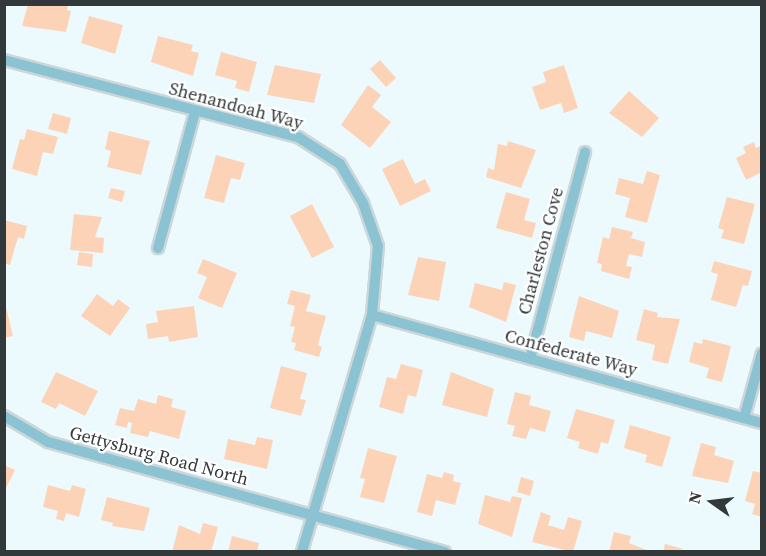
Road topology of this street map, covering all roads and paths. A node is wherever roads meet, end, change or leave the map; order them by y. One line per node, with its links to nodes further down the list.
1 (4, 60): 2 (street, Shenandoah Way)
2 (195, 112): 4 (street); 5 (street, Shenandoah Way)
3 (585, 152): 7 (street, Charleston Cove)
4 (158, 248)
5 (372, 315): 7 (street, Confederate Way); 11 (street, Shenandoah Way)
6 (762, 354): 9 (street)
7 (530, 359): 9 (street, Confederate Way)
8 (4, 416): 11 (street, Gettysburg Road North)
9 (744, 418): 10 (street, Confederate Way)
10 (762, 423)
11 (311, 515): 12 (street, Shenandoah Way); 13 (street, Gettysburg Road North)
12 (302, 552)
13 (445, 552)

